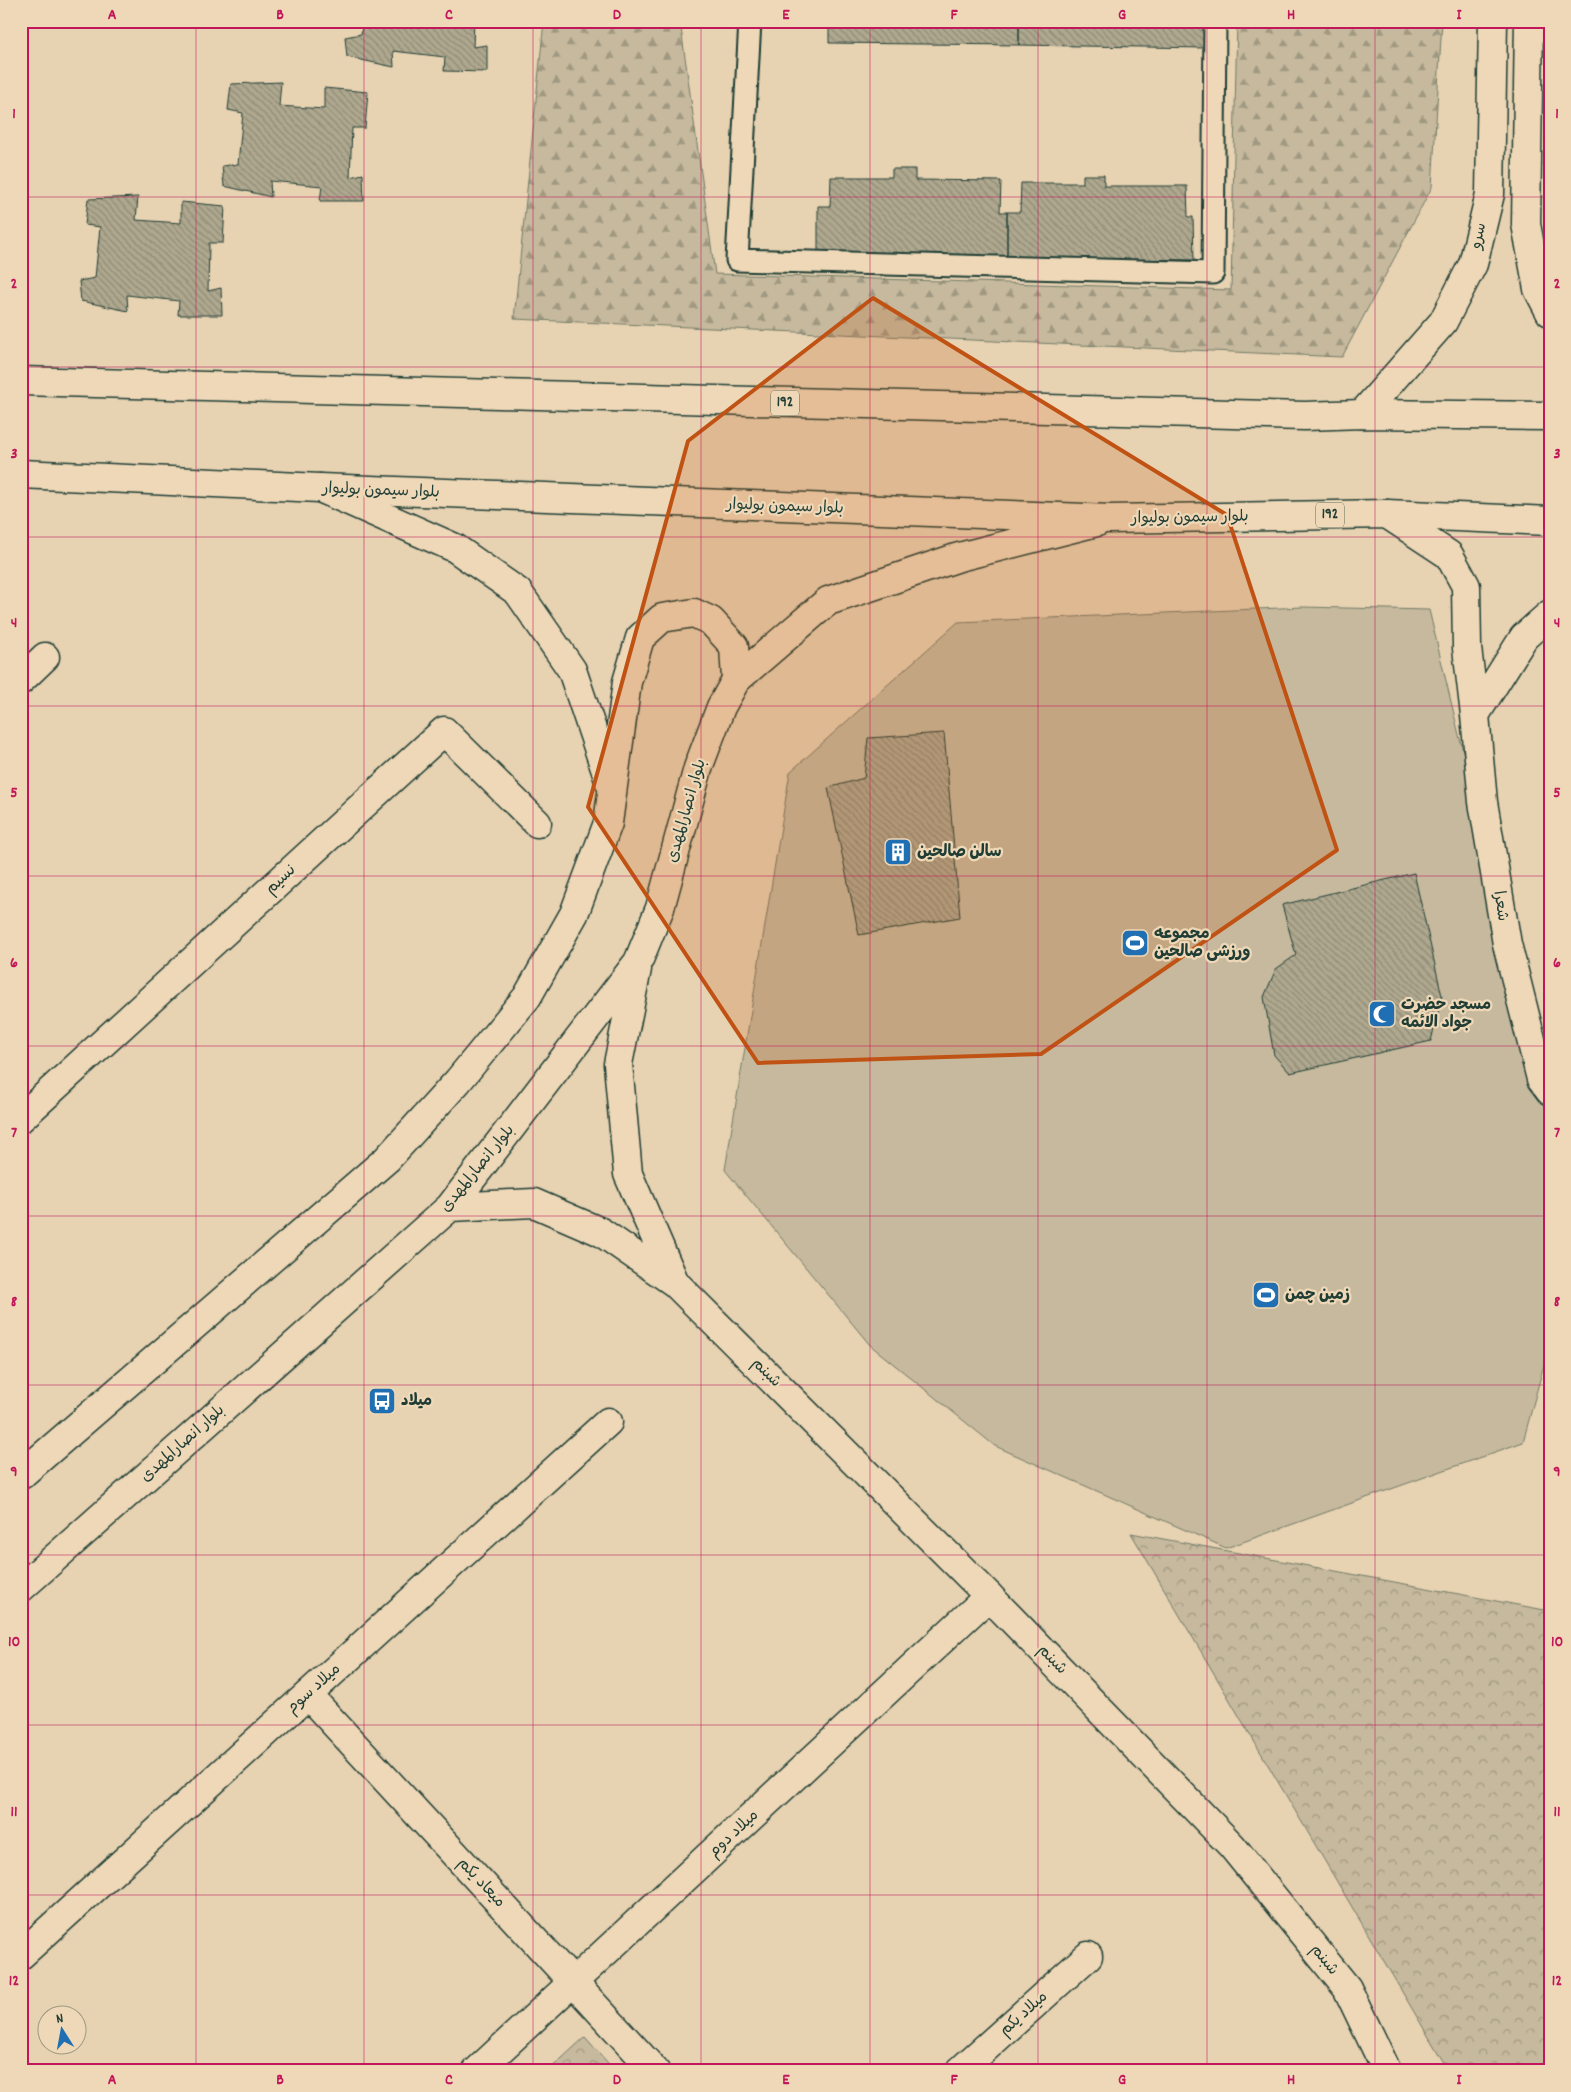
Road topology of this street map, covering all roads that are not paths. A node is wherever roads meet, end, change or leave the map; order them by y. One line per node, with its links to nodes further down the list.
1 (750, 21): 2 (lane)
2 (1215, 21)
3 (1493, 21): 7 (main road, سرو)
4 (1529, 21): 5 (main road)
5 (1550, 312)
6 (21, 381): 7 (main road, 192)
7 (1362, 414): 8 (main road, 192)
8 (1550, 416)
9 (21, 474): 10 (main road, بلوار سیمون بولیوار / 192)
10 (320, 488): 12 (main road, بلوار سیمون بولیوار / 192); 19 (main road)
11 (1387, 514): 12 (main road, بلوار سیمون بولیوار / 192); 13 (main road, بلوار سیمون بولیوار / 192); 18 (main road, شعرا)
12 (1110, 519): 17 (main road)
13 (1550, 521)
14 (1550, 614): 18 (main road)
15 (45, 657): 16 (main road)
16 (21, 680)
17 (736, 680): 19 (main road); 21 (main road, بلوار انصارالمهدی)
18 (1475, 715): 22 (main road, شعرا)
19 (612, 789): 27 (main road)
20 (536, 823): 23 (main road, نسیم)
21 (638, 962): 24 (main road, بلوار انصارالمهدی); 25 (main road)
22 (1550, 1091)
23 (21, 1118)
24 (450, 1207): 25 (main road); 28 (main road, بلوار انصارالمهدی)
25 (675, 1283): 29 (main road, شبنم)
26 (608, 1422): 30 (main road, میلاد سوم)
27 (21, 1475)
28 (21, 1588)
29 (989, 1596): 33 (main road, میلاد دوم); 37 (main road, شبنم)
30 (308, 1695): 31 (main road, میلاد سوم); 33 (main road, میعاد یکم)
31 (21, 1955)
32 (1088, 1956): 36 (main road, میلاد یکم)
33 (573, 1983): 34 (main road, میلاد دوم); 35 (main road, میعاد یکم)
34 (477, 2071)
35 (655, 2071)
36 (960, 2071)
37 (1387, 2071)

